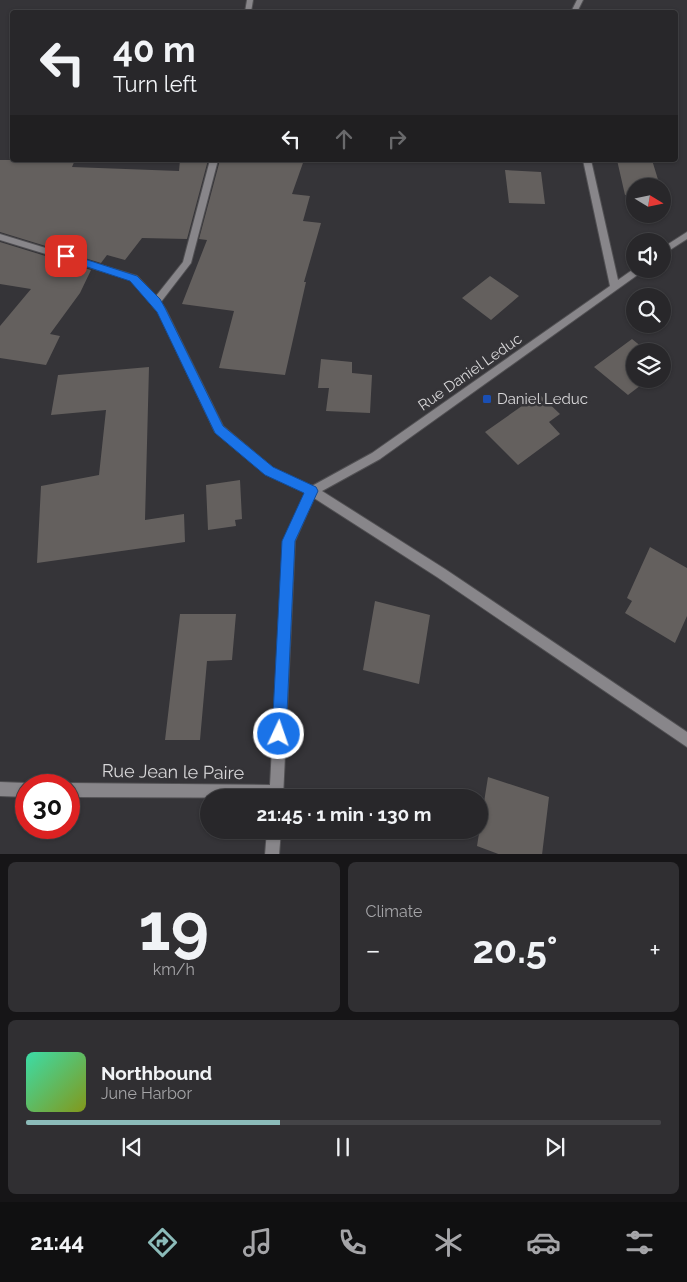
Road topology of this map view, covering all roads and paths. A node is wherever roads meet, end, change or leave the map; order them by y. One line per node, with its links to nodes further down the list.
1 (213, 162): 8 (street)
2 (587, 162): 7 (street)
3 (687, 235): 5 (street)
4 (0, 237): 8 (street)
5 (671, 246)
6 (628, 278): 7 (street, Rue Daniel Leduc)
7 (615, 287): 9 (street, Rue Daniel Leduc)
8 (156, 302): 9 (street)
9 (312, 491): 10 (street); 12 (street)
10 (687, 740)
11 (0, 789): 13 (street)
12 (276, 789)
13 (15, 790)
14 (80, 790): 15 (street, Rue Jean le Paire)
15 (200, 793)
16 (273, 839): 17 (street)
17 (272, 854)

